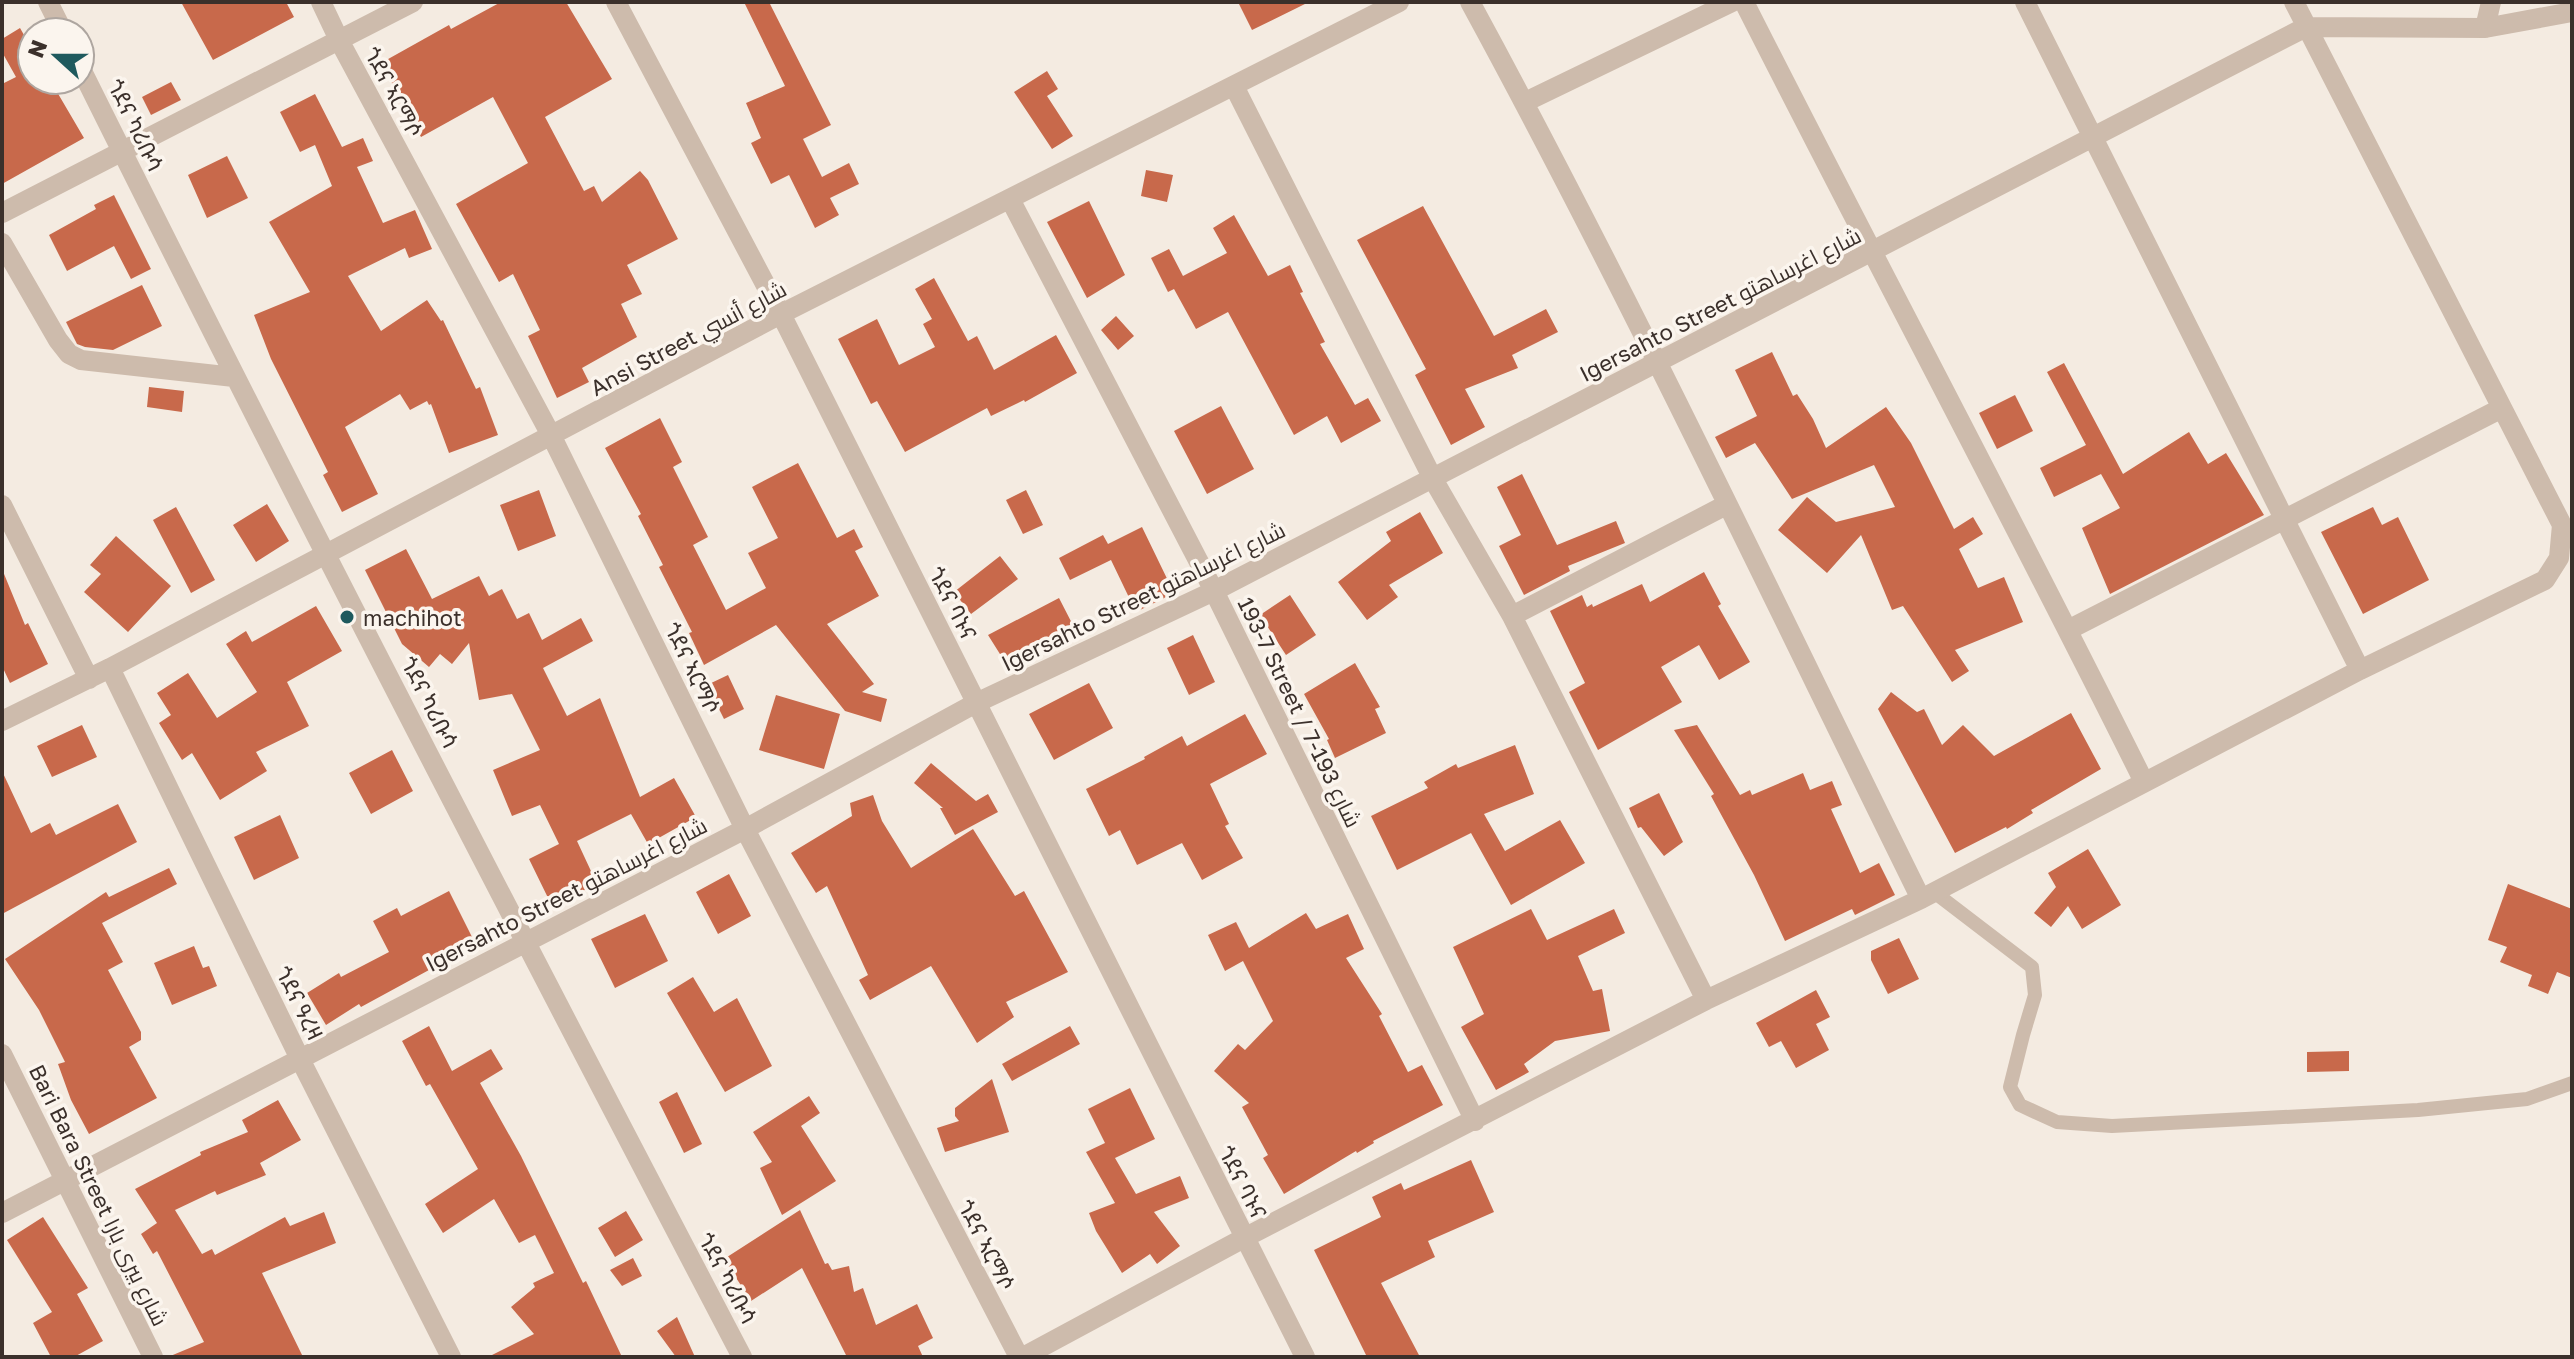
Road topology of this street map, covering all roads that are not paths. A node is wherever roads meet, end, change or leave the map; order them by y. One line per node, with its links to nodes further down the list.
1 (321, 2): 14 (street, ጎደና ኣርማሶ)
2 (413, 2): 14 (street)
3 (616, 2): 24 (street, ጎደና ባኑና)
4 (1399, 2): 15 (street, Ansi Street شارع أنسي)
5 (1470, 2): 17 (street)
6 (1732, 2): 17 (street)
7 (1744, 2): 23 (street)
8 (2025, 2): 18 (street)
9 (2294, 2): 12 (street)
10 (2491, 2): 13 (street)
11 (2572, 12): 13 (street)
12 (2306, 27): 13 (street); 18 (street, Igersahto Street شارع اغرساهتو); 27 (street)
13 (2485, 28)
14 (340, 42): 19 (street); 28 (street, ጎደና ኣርማሶ)
15 (1234, 86): 20 (street, Ansi Street شارع أنسي); 29 (street)
16 (94, 96): 19 (street, ጎደና ካሪቡሳ)
17 (1525, 102): 25 (street)
18 (2092, 139): 23 (street, Igersahto Street شارع اغرساهتو); 32 (street)
19 (122, 152): 21 (street); 26 (street, ጎደና ካሪቡሳ)
20 (1010, 199): 24 (street, Ansi Street شارع أنسي); 34 (street, 193-7 Street / شارع 193-7)
21 (2, 213)
22 (2, 243): 26 (street)
23 (1871, 254): 25 (street, Igersahto Street شارع اغرساهتو); 36 (street)
24 (781, 314): 28 (street, Ansi Street شارع أنسي); 40 (street, ጎደና ባኑና)
25 (1656, 364): 29 (street, Igersahto Street شارع اغرساهتو); 31 (street)
26 (234, 377): 33 (street, ጎደና ካሪቡሳ)
27 (2502, 408): 32 (street); 38 (street)
28 (552, 437): 33 (street, Ansi Street شارع أنسي); 43 (street, ጎደና ኣርማሶ)
29 (1433, 479): 34 (street, Igersahto Street شارع اغرساهتو); 35 (street)
30 (2, 505): 39 (street)
31 (1726, 505): 35 (street); 44 (street)
32 (2285, 520): 36 (street); 38 (street)
33 (327, 552): 37 (street, Ansi Street شارع أنسي); 45 (street, ጎደና ካሪቡሳ)
34 (1214, 591): 40 (street, Igersahto Street شارع اغرساهتو); 50 (street, 193-7 Street / شارع 193-7)
35 (1512, 616): 46 (street)
36 (2068, 630): 42 (street)
37 (110, 668): 39 (street, Ansi Street شارع أنسي); 48 (street, ጎደና ዓረዛ)
38 (2360, 670): 42 (street)
39 (89, 679): 41 (street, Ansi Street شارع أنسي)
40 (976, 703): 43 (street, Igersahto Street شارع اغرساهتو); 53 (street, ጎደና ባኑና)
41 (2, 721)
42 (2144, 782): 44 (street)
43 (745, 829): 45 (street, Igersahto Street شارع اغرساهتو); 57 (street, ጎደና ኣርማሶ)
44 (1928, 895): 46 (street); 49 (lane)
45 (525, 942): 48 (street, Igersahto Street شارع اغرساهتو); 56 (street, ጎደና ካሪቡሳ)
46 (1706, 1000): 50 (street)
47 (2, 1054): 51 (street, Bari Bara Street شارع بيرى بارا)
48 (300, 1059): 51 (street, Igersahto Street شارع اغرساهتو); 55 (street, ጎደና ዓረዛ)
49 (2572, 1083)
50 (1475, 1121): 53 (street)
51 (67, 1181): 52 (street, Igersahto Street شارع اغرساهتو); 54 (street, Bari Bara Street شارع بيرى بارا)
52 (2, 1213)
53 (1244, 1238): 57 (street); 58 (street, ጎደና ባኑና)
54 (153, 1357)
55 (451, 1357)
56 (742, 1357)
57 (1021, 1357)
58 (1305, 1357)

